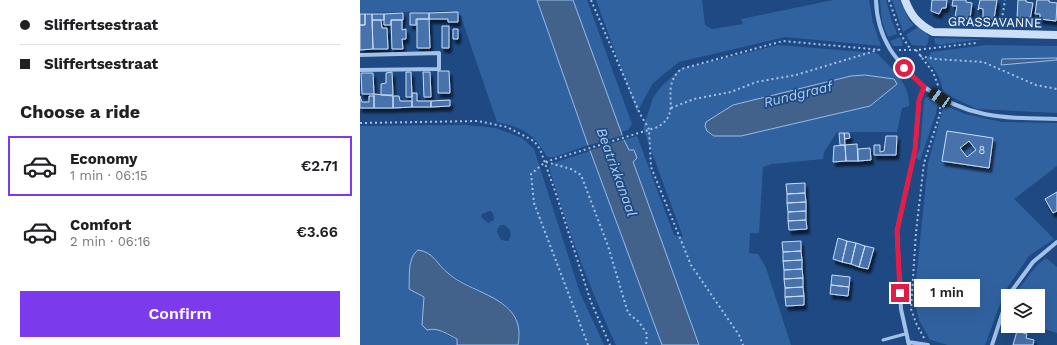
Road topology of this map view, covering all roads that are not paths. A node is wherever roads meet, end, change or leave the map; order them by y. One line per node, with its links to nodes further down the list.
1 (876, 0): 6 (street)
2 (905, 0): 3 (street, GRASSAVANNE)
3 (1057, 35)
4 (360, 54): 5 (street)
5 (360, 70)
6 (924, 87): 7 (street); 11 (street)
7 (1057, 119)
8 (1057, 242): 9 (street)
9 (1013, 289)
10 (1001, 317): 15 (street)
11 (905, 334): 12 (lane); 13 (street)
12 (883, 340)
13 (908, 344): 14 (street)
14 (926, 345)
15 (992, 345)

